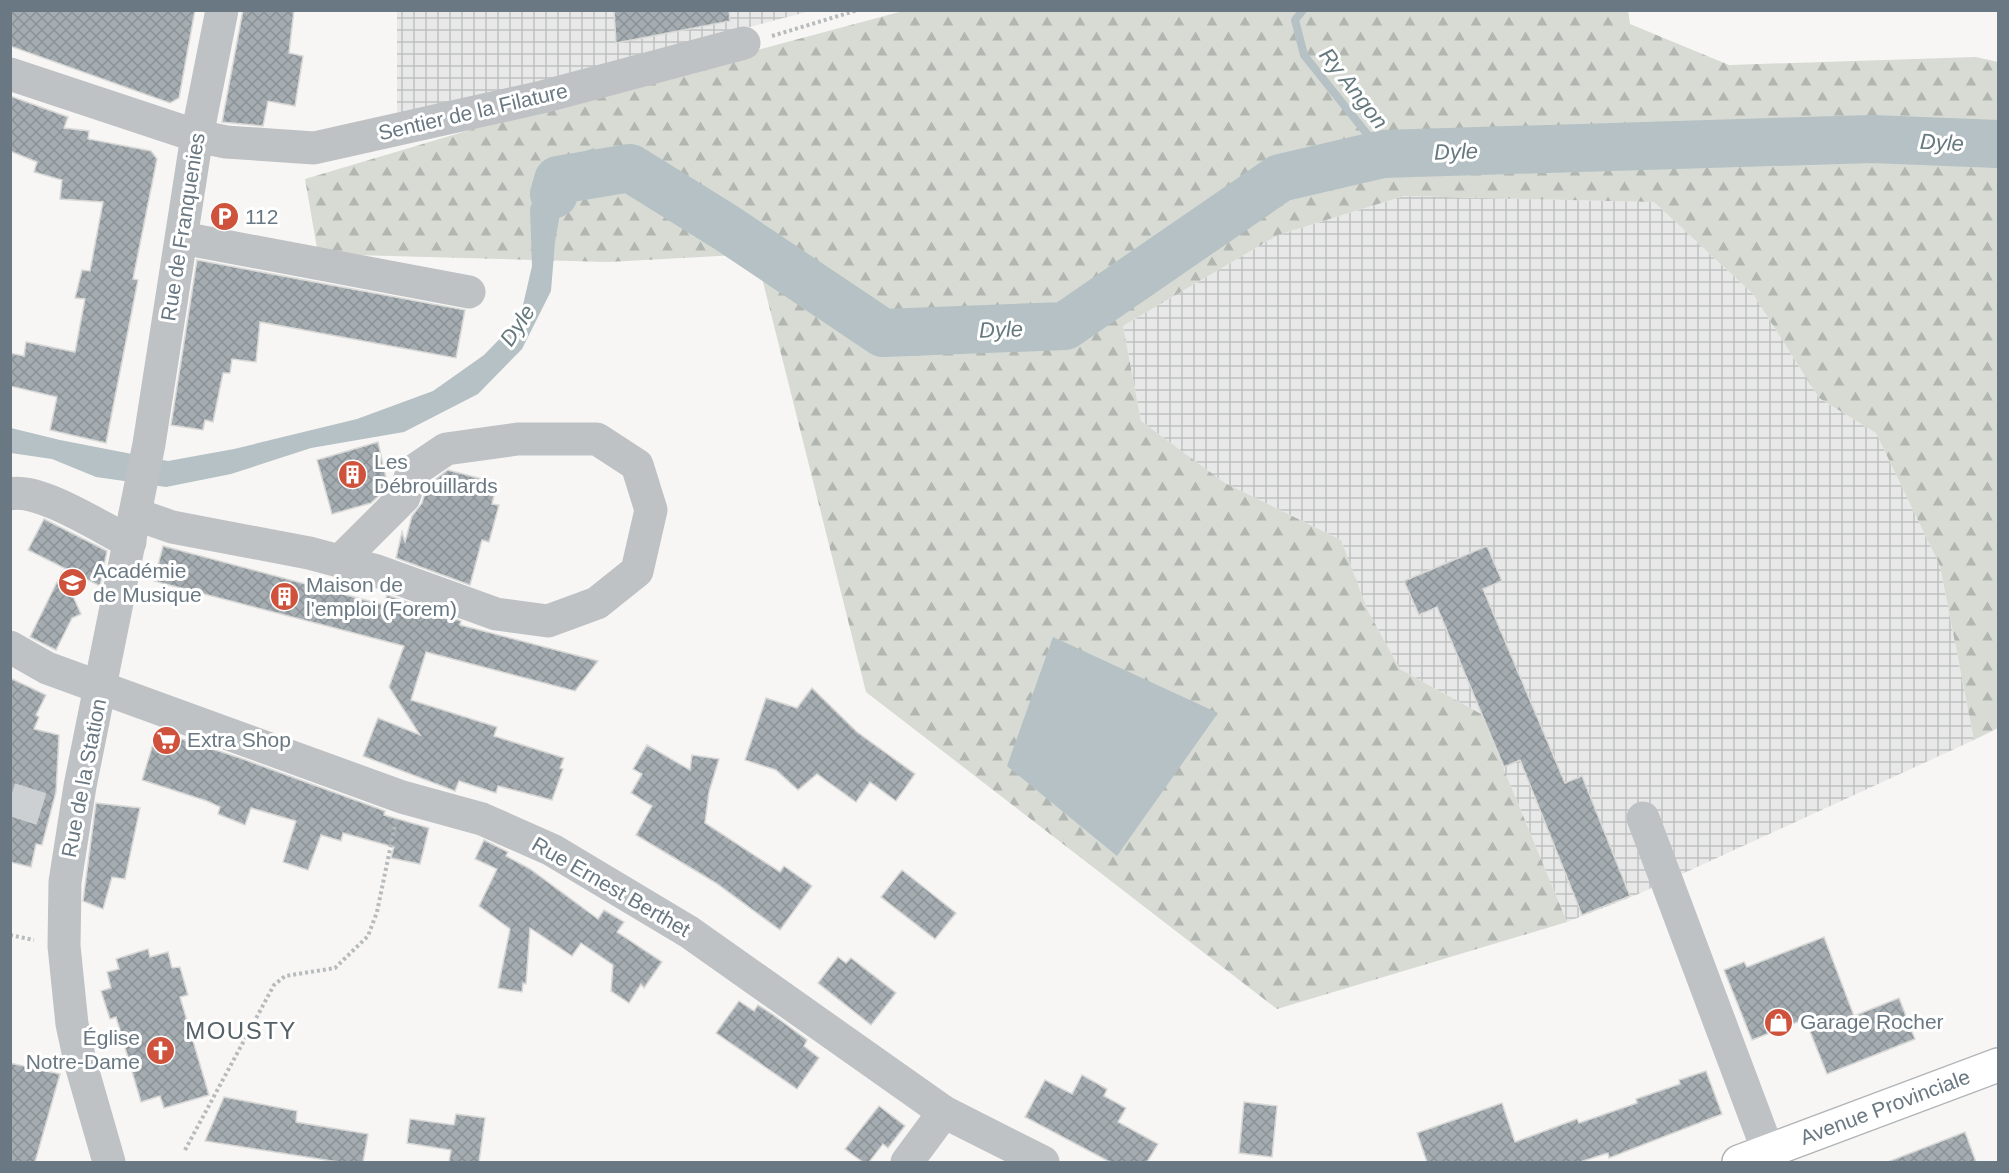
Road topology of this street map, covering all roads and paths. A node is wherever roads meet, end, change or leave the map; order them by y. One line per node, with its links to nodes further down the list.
1 (222, 10): 5 (street, Rue de Franquenies)
2 (858, 10): 3 (path)
3 (744, 43): 5 (street, Sentier de la Filature)
4 (10, 74): 5 (street, Sentier de la Filature)
5 (197, 136): 6 (street, Rue de Franquenies)
6 (182, 238): 7 (street); 9 (street, Rue de Franquenies)
7 (469, 292)
8 (10, 494): 9 (street)
9 (135, 518): 10 (street); 12 (street, Rue de la Station)
10 (340, 561): 10 (street)
11 (10, 647): 12 (street, Rue Ernest Berthet)
12 (101, 687): 13 (street, Rue Ernest Berthet); 19 (street, Rue de la Station)
13 (402, 797): 16 (street, Rue Ernest Berthet); 17 (path)
14 (1643, 818): 18 (street)
15 (1998, 1065): 18 (main road, Avenue Provinciale)
16 (944, 1112): 20 (street); 21 (street, Rue Ernest Berthet)
17 (185, 1150)
18 (1753, 1157)
19 (109, 1162)
20 (907, 1162)
21 (1043, 1162)

